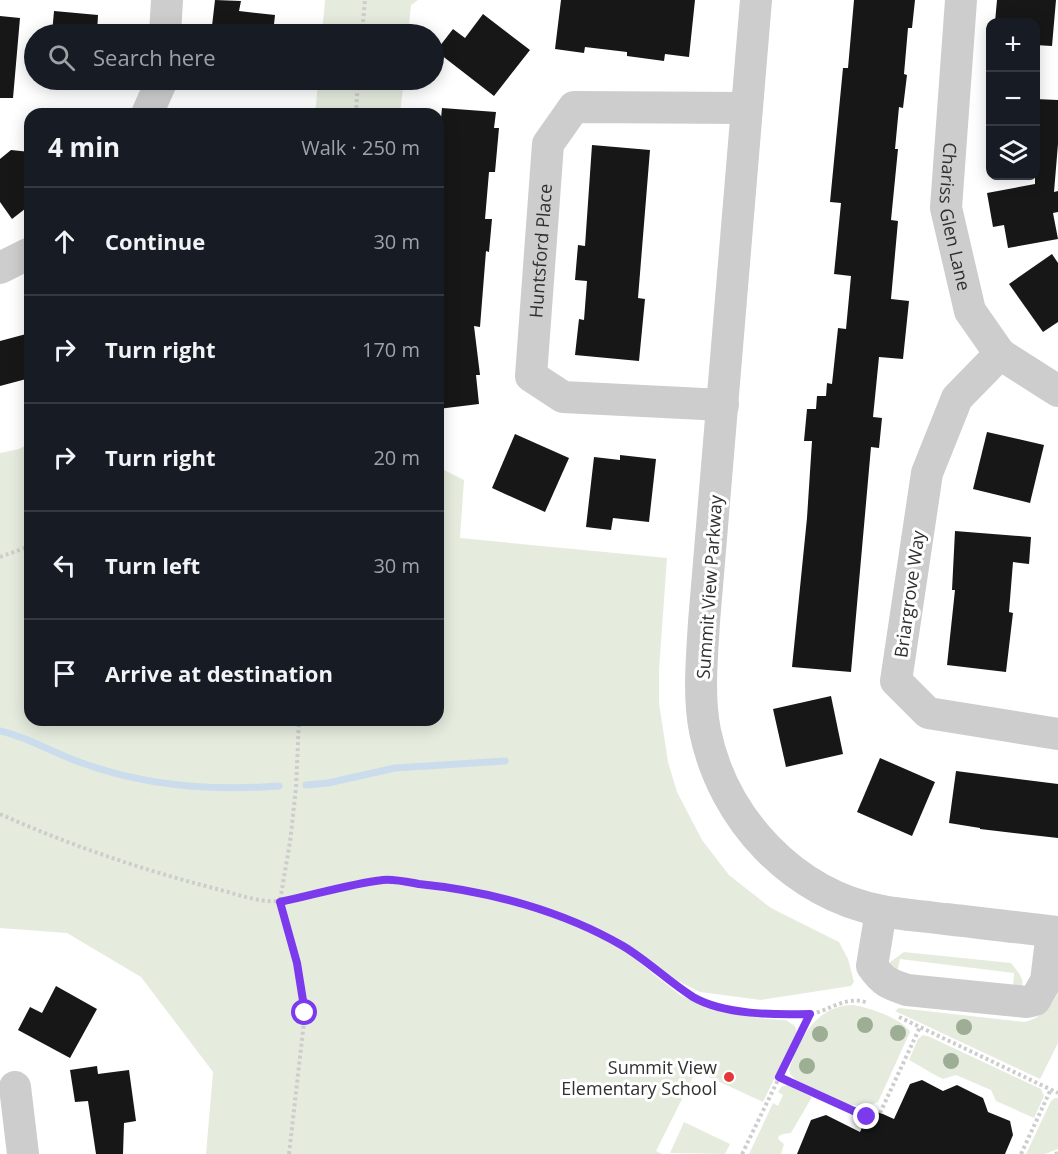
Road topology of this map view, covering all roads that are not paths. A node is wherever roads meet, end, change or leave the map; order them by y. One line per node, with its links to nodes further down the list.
1 (166, 0): 4 (street)
2 (756, 0): 7 (street, Summit View Parkway)
3 (961, 0): 10 (street, Chariss Glen Lane)
4 (165, 24)
5 (158, 90): 6 (street)
6 (150, 108)
7 (746, 108): 12 (street, Summit View Parkway); 12 (street, Huntsford Place)
8 (24, 256): 9 (street)
9 (0, 268)
10 (1000, 354): 11 (street, Chariss Glen Lane); 13 (street, Briargrove Way)
11 (1058, 391)
12 (723, 405): 14 (street, Summit View Parkway)
13 (1058, 734)
14 (881, 911): 15 (street, Summit View Parkway); 15 (street)
15 (1055, 932)
16 (15, 1087): 17 (street)
17 (23, 1154)

